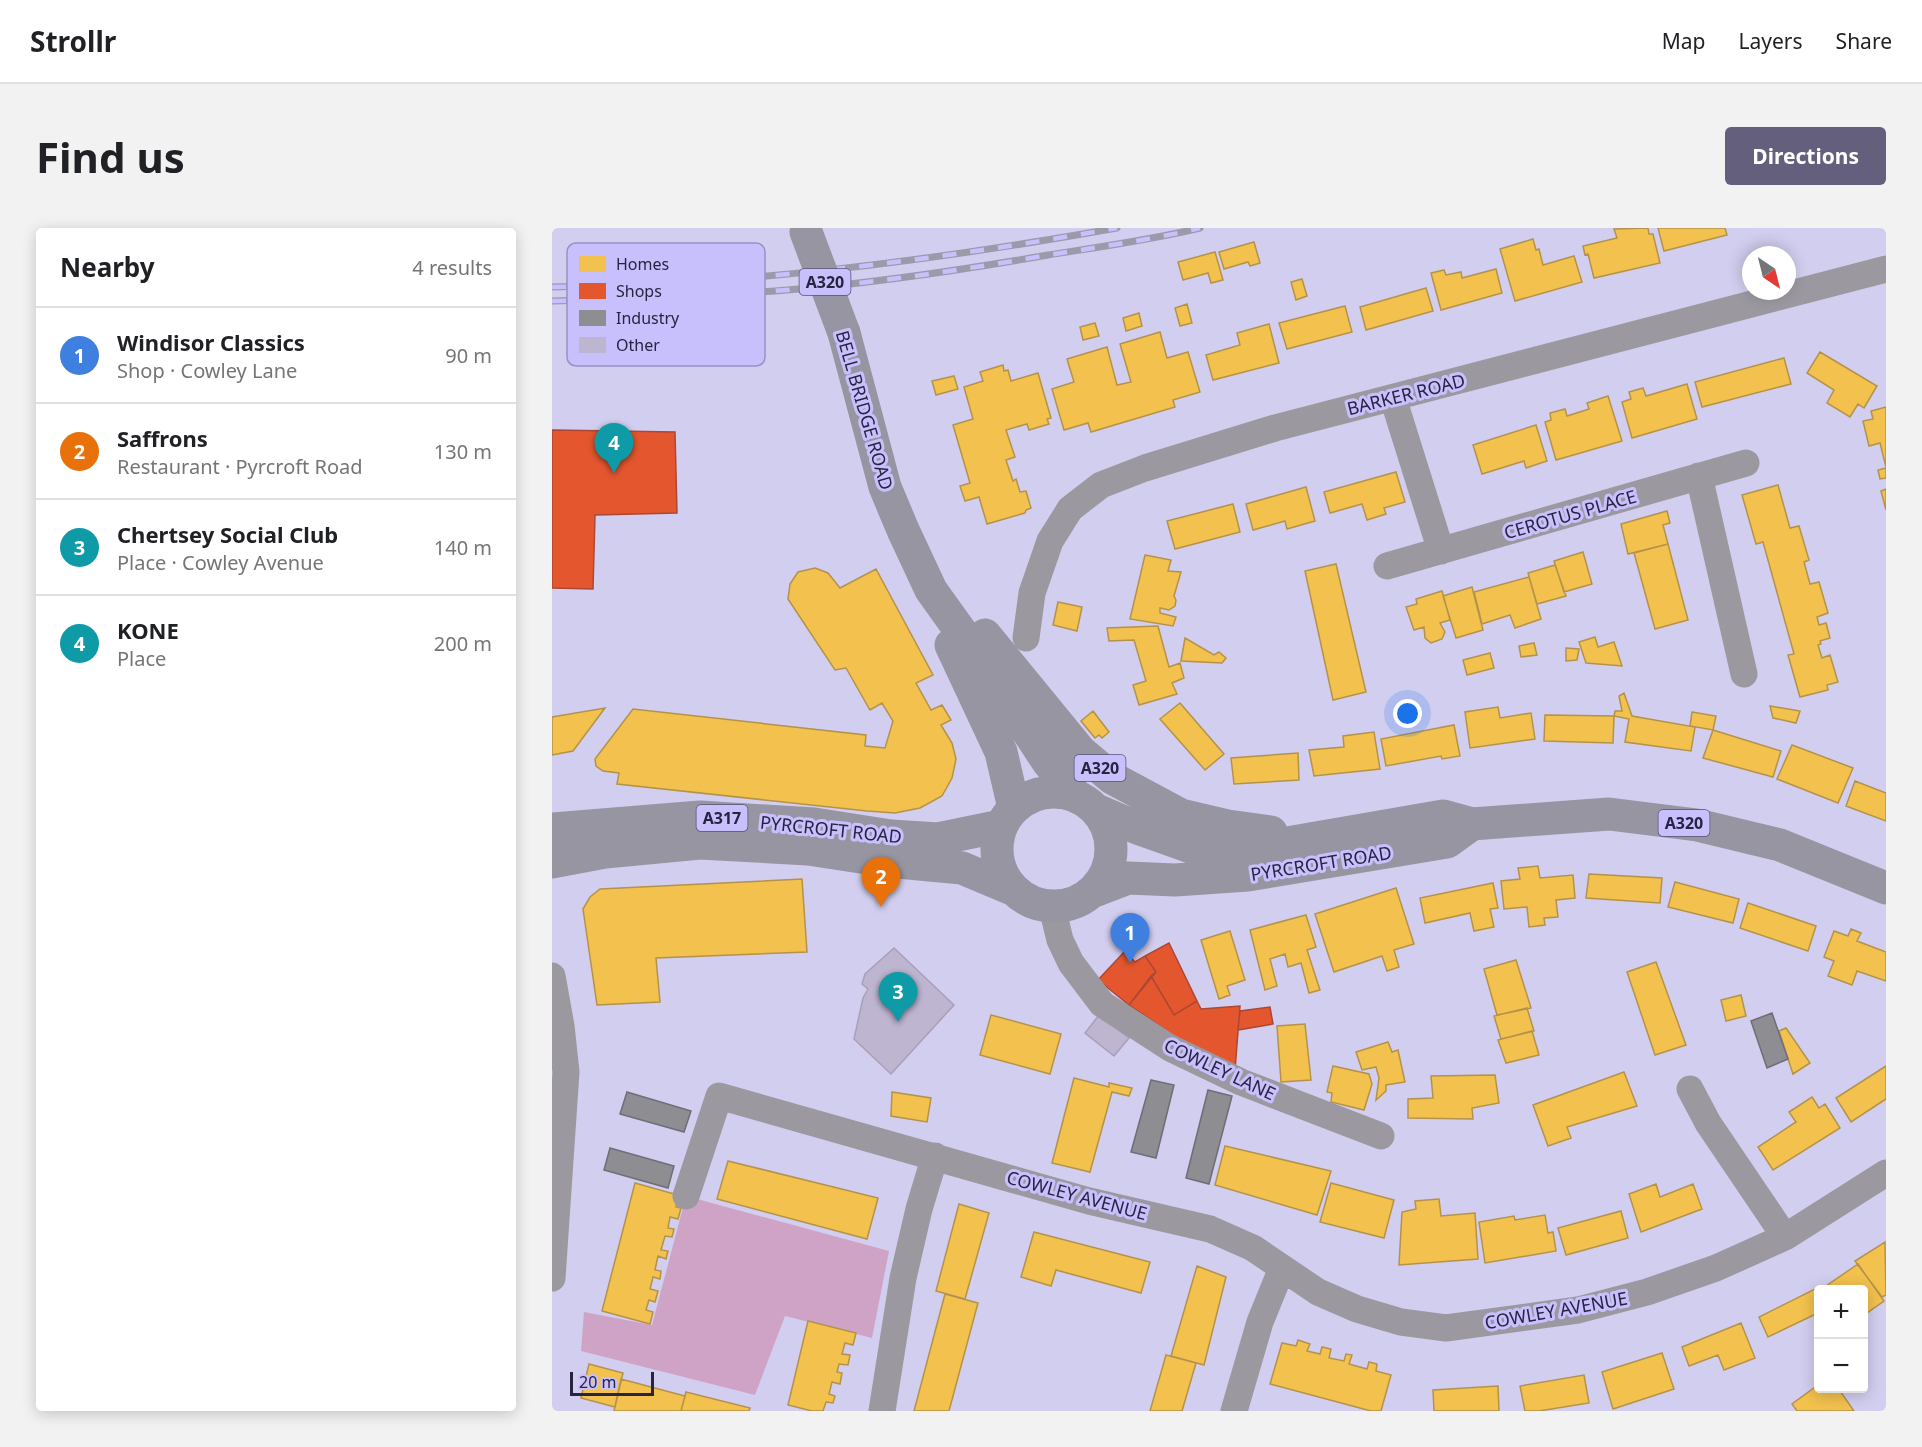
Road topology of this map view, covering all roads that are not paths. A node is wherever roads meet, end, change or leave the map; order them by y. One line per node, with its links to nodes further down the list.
1 (805, 230): 10 (main road, BELL BRIDGE ROAD / A320, bridge)
2 (1886, 269): 3 (street, BARKER ROAD)
3 (1858, 276): 4 (street); 5 (street, BARKER ROAD)
4 (1886, 293)
5 (1393, 398): 8 (street); 11 (street, BARKER ROAD)
6 (1746, 463): 7 (street, CEROTUS PLACE)
7 (1699, 476): 8 (street, CEROTUS PLACE); 12 (street)
8 (1441, 551): 9 (street, CEROTUS PLACE)
9 (1387, 566)
10 (931, 590): 13 (main road, BELL BRIDGE ROAD / A320); 14 (main road, BELL BRIDGE ROAD / A320); 17 (main road, A320)
11 (1026, 638)
12 (1744, 674)
13 (1086, 803): 14 (main road, A320); 17 (main road, PYRCROFT ROAD / A320); 21 (main road, A320)
14 (1008, 817): 16 (main road, PYRCROFT ROAD / A317); 20 (main road, A320)
15 (1472, 824): 17 (main road, PYRCROFT ROAD / A320); 19 (main road, PYRCROFT ROAD / A320); 21 (main road, PYRCROFT ROAD)
16 (552, 829)
17 (1331, 835)
18 (552, 862): 20 (main road, PYRCROFT ROAD / A317)
19 (1886, 888)
20 (1012, 889): 22 (main road)
21 (1094, 891): 22 (main road)
22 (1052, 907): 25 (street, COWLEY LANE)
23 (552, 976): 31 (street)
24 (1690, 1089): 29 (street)
25 (1381, 1136)
26 (935, 1156): 28 (street, COWLEY AVENUE); 30 (street, COWLEY AVENUE); 32 (street)
27 (1886, 1173): 29 (street, COWLEY AVENUE)
28 (686, 1196)
29 (1785, 1237): 30 (street, COWLEY AVENUE)
30 (1282, 1268): 33 (street)
31 (552, 1278)
32 (882, 1411)
33 (1234, 1411)

